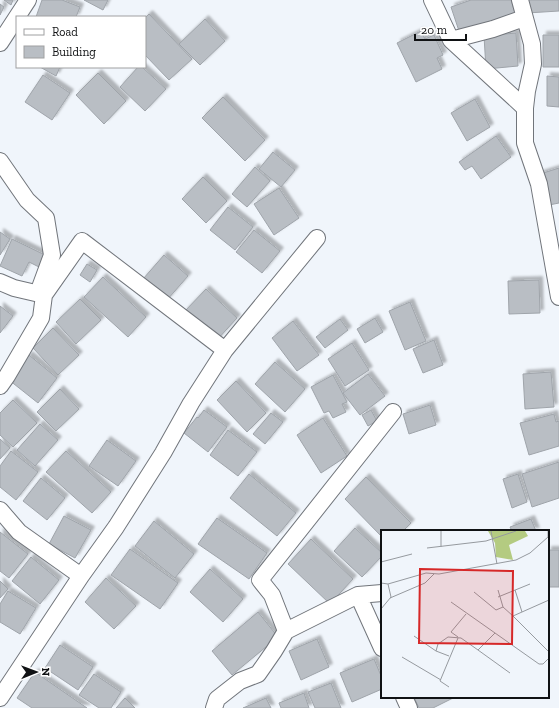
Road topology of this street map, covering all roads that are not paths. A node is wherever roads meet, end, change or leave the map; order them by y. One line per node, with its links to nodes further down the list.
1 (28, 0): 4 (street)
2 (432, 0): 7 (street)
3 (520, 0): 6 (street)
4 (18, 16)
5 (16, 18): 8 (street)
6 (524, 18): 7 (street); 9 (street)
7 (451, 40): 9 (street)
8 (0, 43)
9 (525, 108): 14 (street)
10 (0, 161): 13 (street)
11 (317, 238): 15 (street)
12 (0, 282): 13 (street)
13 (41, 294): 15 (street); 16 (street)
14 (559, 297)
15 (225, 350): 19 (street)
16 (0, 386)
17 (392, 412): 22 (street)
18 (0, 510): 19 (street)
19 (81, 576): 24 (street)
20 (381, 593): 21 (street)
21 (358, 595): 22 (street); 23 (street)
22 (286, 631): 26 (street)
23 (381, 646)
24 (0, 698)
25 (404, 698): 27 (street)
26 (214, 708)
27 (409, 708)

